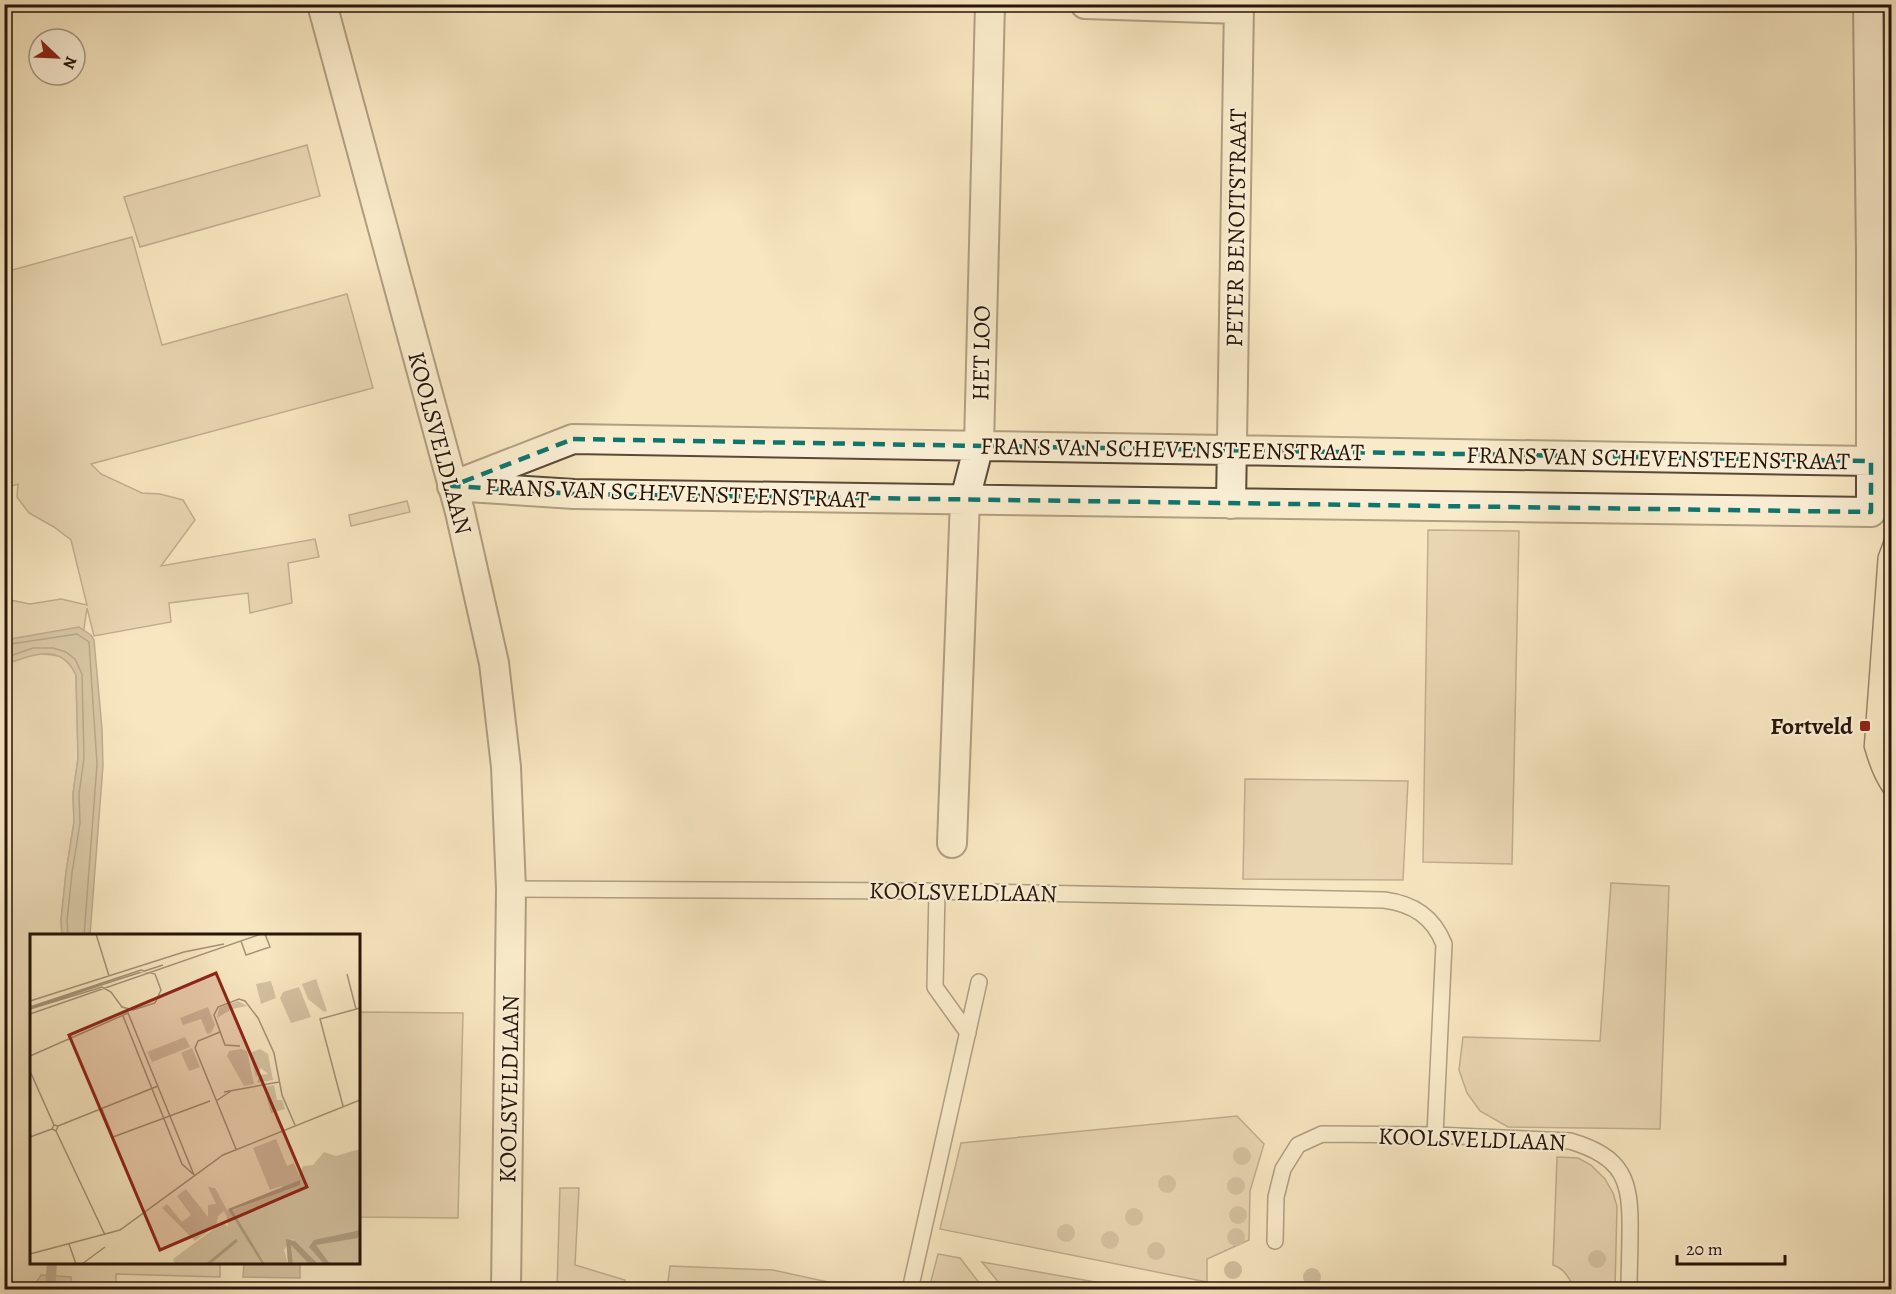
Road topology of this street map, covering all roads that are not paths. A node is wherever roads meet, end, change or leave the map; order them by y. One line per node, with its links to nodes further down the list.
1 (322, 4): 9 (street, KOOLSVELDLAAN)
2 (990, 4): 6 (street, HET LOO)
3 (1085, 4): 5 (street)
4 (1868, 4): 8 (street)
5 (1239, 7): 7 (street, PETER BENOITSTRAAT)
6 (979, 445): 7 (street, FRANS VAN SCHEVENSTEENSTRAAT); 9 (street, FRANS VAN SCHEVENSTEENSTRAAT); 10 (street, HET LOO)
7 (1232, 451): 8 (street, FRANS VAN SCHEVENSTEENSTRAAT); 11 (street, PETER BENOITSTRAAT)
8 (1871, 461): 11 (street, FRANS VAN SCHEVENSTEENSTRAAT)
9 (452, 486): 10 (street, FRANS VAN SCHEVENSTEENSTRAAT); 13 (street, KOOLSVELDLAAN)
10 (965, 499): 11 (street, FRANS VAN SCHEVENSTEENSTRAAT); 12 (street, HET LOO)
11 (1231, 504)
12 (952, 843)
13 (512, 889): 14 (lane, KOOLSVELDLAAN); 19 (street, KOOLSVELDLAAN)
14 (937, 891): 16 (lane); 17 (lane, KOOLSVELDLAAN)
15 (979, 982): 16 (lane)
16 (968, 1033): 20 (lane)
17 (1436, 1135): 18 (lane, KOOLSVELDLAAN); 21 (lane, KOOLSVELDLAAN)
18 (1275, 1241)
19 (506, 1290)
20 (910, 1290)
21 (1629, 1290)

